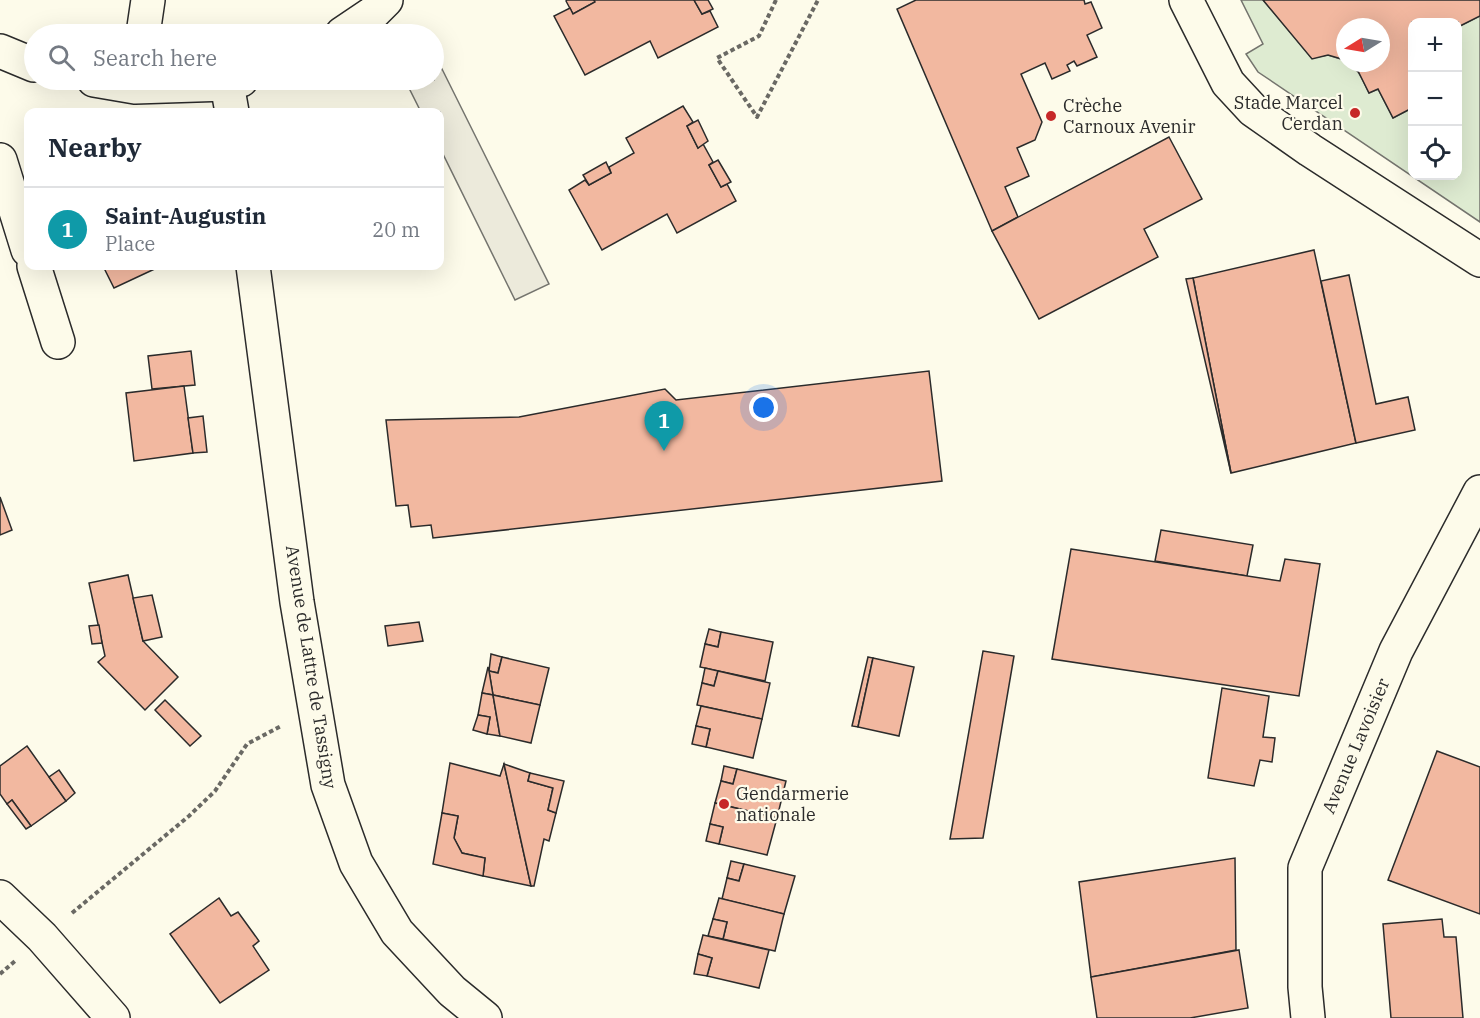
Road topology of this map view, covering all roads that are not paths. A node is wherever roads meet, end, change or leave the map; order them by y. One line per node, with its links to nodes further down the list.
1 (148, 0): 4 (street)
2 (386, 0): 5 (street)
3 (1186, 0): 10 (street)
4 (144, 24)
5 (356, 24)
6 (211, 90): 7 (street)
7 (233, 92)
8 (0, 160): 9 (street)
9 (24, 237)
10 (1480, 260)
11 (35, 270): 13 (street)
12 (254, 270): 17 (street, Avenue de Lattre de Tassigny)
13 (58, 342)
14 (1480, 492): 18 (street, Avenue Lavoisier)
15 (0, 897): 16 (street)
16 (113, 1018)
17 (485, 1018)
18 (1308, 1018)

